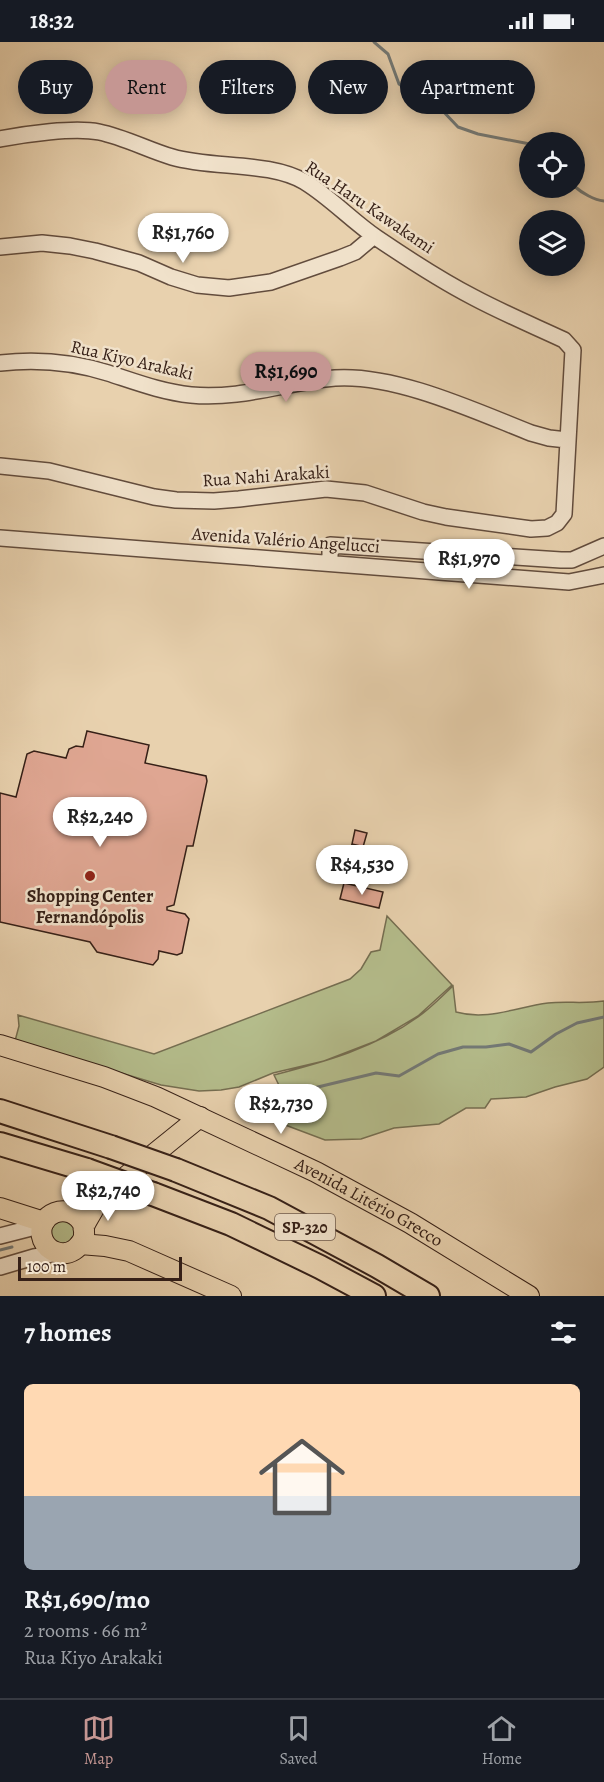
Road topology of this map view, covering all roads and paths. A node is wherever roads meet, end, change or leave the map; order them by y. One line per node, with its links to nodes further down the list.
1 (0, 139): 2 (street, Rua Haru Kawakami)
2 (374, 237): 3 (street); 5 (street, Rua Haru Kawakami)
3 (0, 248)
4 (0, 363): 5 (street, Rua Kiyo Arakaki)
5 (567, 440): 6 (street, Rua Nahi Arakaki)
6 (0, 466)
7 (0, 538): 9 (street, Avenida Valério Angelucci)
8 (604, 546): 9 (street, Avenida Valério Angelucci)
9 (330, 562): 10 (street, Avenida Valério Angelucci)
10 (604, 575)
11 (0, 1045): 13 (main road, Avenida Litério Grecco)
12 (0, 1111): 27 (highway, SP-320, bridge)
13 (200, 1117): 15 (main road); 28 (main road, Avenida Litério Grecco)
14 (0, 1144): 26 (highway, SP-320, bridge)
15 (101, 1198): 17 (main road); 19 (main road)
16 (0, 1208): 18 (main road)
17 (65, 1211): 18 (main road); 19 (main road)
18 (43, 1223): 20 (street); 21 (main road)
19 (82, 1235): 21 (main road); 25 (main road)
20 (0, 1236)
21 (58, 1253): 22 (street)
22 (21, 1261): 23 (street); 24 (street)
23 (0, 1267)
24 (0, 1276)
25 (231, 1296)
26 (374, 1296)
27 (428, 1296)
28 (529, 1296)

